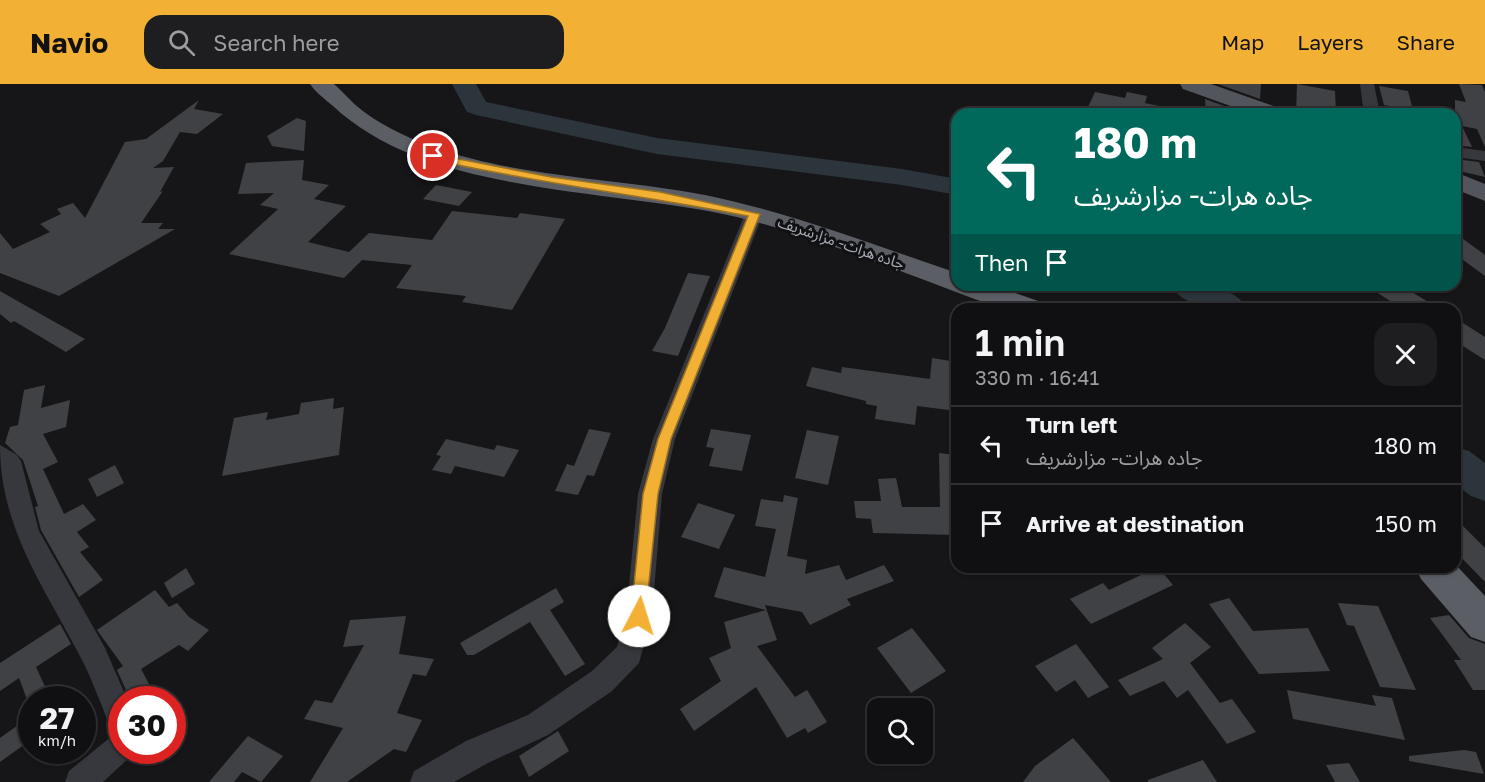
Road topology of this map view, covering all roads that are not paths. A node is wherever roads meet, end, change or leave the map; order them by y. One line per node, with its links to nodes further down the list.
1 (321, 84): 10 (highway, جاده هرات- مزارشریف)
2 (1191, 84): 4 (main road)
3 (1367, 84): 5 (street)
4 (1257, 108)
5 (1371, 108)
6 (1461, 153): 7 (street)
7 (1485, 156)
8 (1461, 182): 9 (main road)
9 (1485, 194)
10 (754, 214): 11 (highway, جاده هرات- مزارشریف); 20 (street)
11 (951, 281)
12 (980, 291): 13 (highway)
13 (1015, 303)
14 (0, 454): 17 (street)
15 (1439, 573): 16 (highway)
16 (1485, 624)
17 (108, 687)
18 (108, 757): 19 (street)
19 (80, 782)
20 (424, 782)

